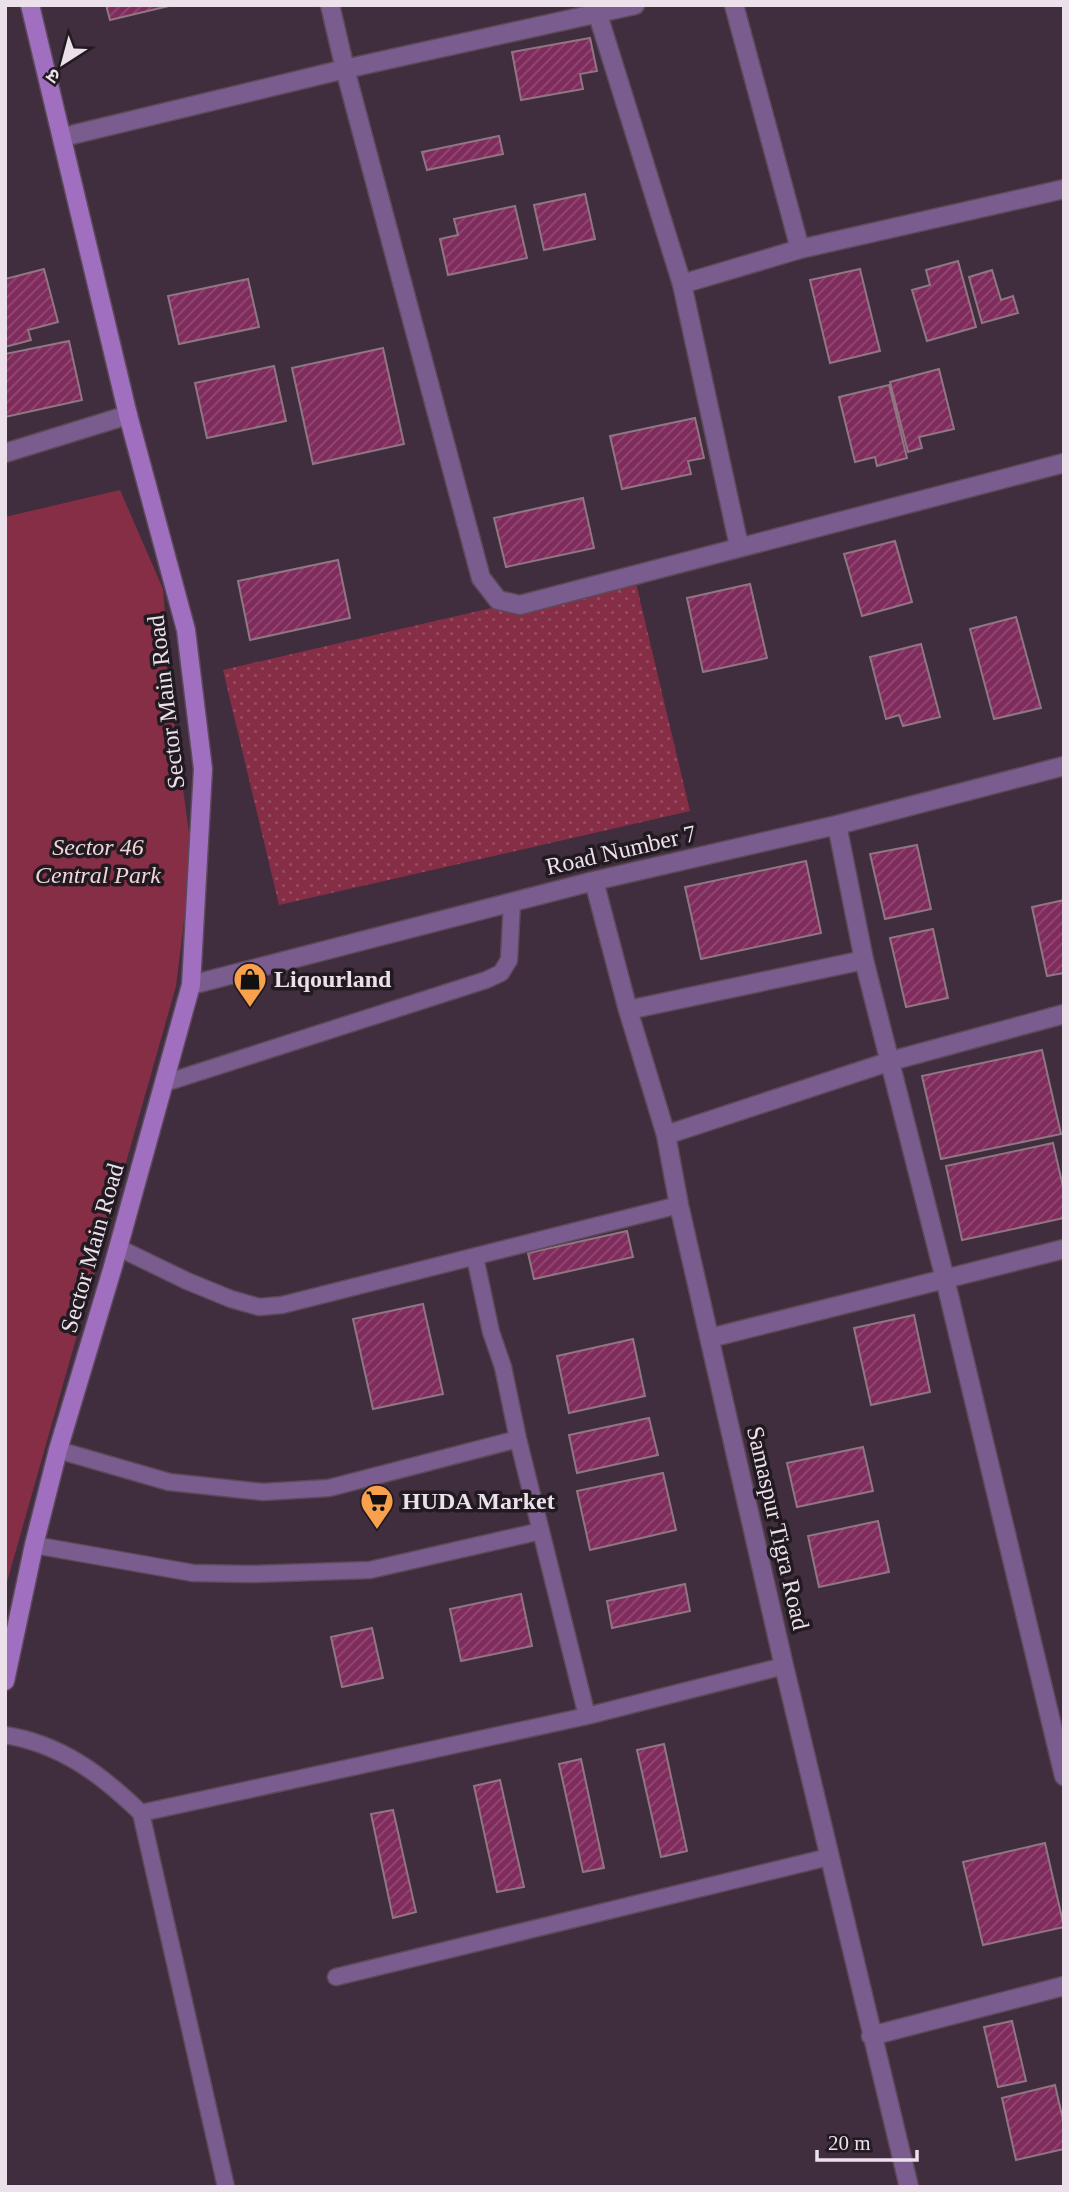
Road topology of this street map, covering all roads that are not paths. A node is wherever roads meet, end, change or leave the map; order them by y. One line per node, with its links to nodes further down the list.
1 (30, 5): 7 (street, Sector Main Road)
2 (330, 5): 6 (street)
3 (635, 5): 5 (street)
4 (734, 5): 9 (street)
5 (598, 15): 6 (street); 10 (street)
6 (345, 69): 7 (street); 14 (street)
7 (63, 137): 11 (street, Sector Main Road)
8 (1064, 189): 9 (street)
9 (800, 249): 10 (street)
10 (682, 284): 14 (street)
11 (128, 415): 12 (street); 20 (street, Sector Main Road)
12 (5, 453)
13 (1064, 464): 14 (street)
14 (738, 546)
15 (1064, 766): 16 (street, Road Number 7)
16 (837, 825): 17 (street, Road Number 7); 19 (street)
17 (594, 881): 18 (street, Road Number 7); 21 (street, Samaspur Tigra Road)
18 (512, 902): 20 (street, Road Number 7); 24 (lane)
19 (864, 960): 21 (street); 23 (street)
20 (191, 985): 24 (street, Sector Main Road)
21 (628, 1010): 25 (street, Samaspur Tigra Road)
22 (1064, 1014): 23 (street)
23 (891, 1061): 25 (street); 30 (street)
24 (165, 1083): 27 (street, Sector Main Road)
25 (666, 1135): 26 (street, Samaspur Tigra Road)
26 (679, 1205): 29 (lane); 31 (street, Samaspur Tigra Road)
27 (119, 1248): 29 (lane); 33 (street, Sector Main Road)
28 (1064, 1249): 30 (street)
29 (475, 1257): 32 (lane)
30 (945, 1279): 31 (street); 40 (street)
31 (710, 1338): 36 (street, Samaspur Tigra Road)
32 (518, 1439): 33 (lane); 34 (lane)
33 (58, 1450): 35 (street, Sector Main Road)
34 (541, 1531): 35 (lane); 38 (lane)
35 (34, 1545): 37 (street, Sector Main Road)
36 (784, 1666): 38 (lane); 42 (street, Samaspur Tigra Road)
37 (5, 1681)
38 (587, 1716): 41 (lane)
39 (5, 1735): 41 (lane)
40 (1064, 1776)
41 (141, 1813): 46 (lane)
42 (829, 1857): 43 (lane); 45 (street, Samaspur Tigra Road)
43 (336, 1977)
44 (1064, 1986): 45 (street)
45 (871, 2036): 47 (street, Samaspur Tigra Road)
46 (226, 2187)
47 (909, 2187)

